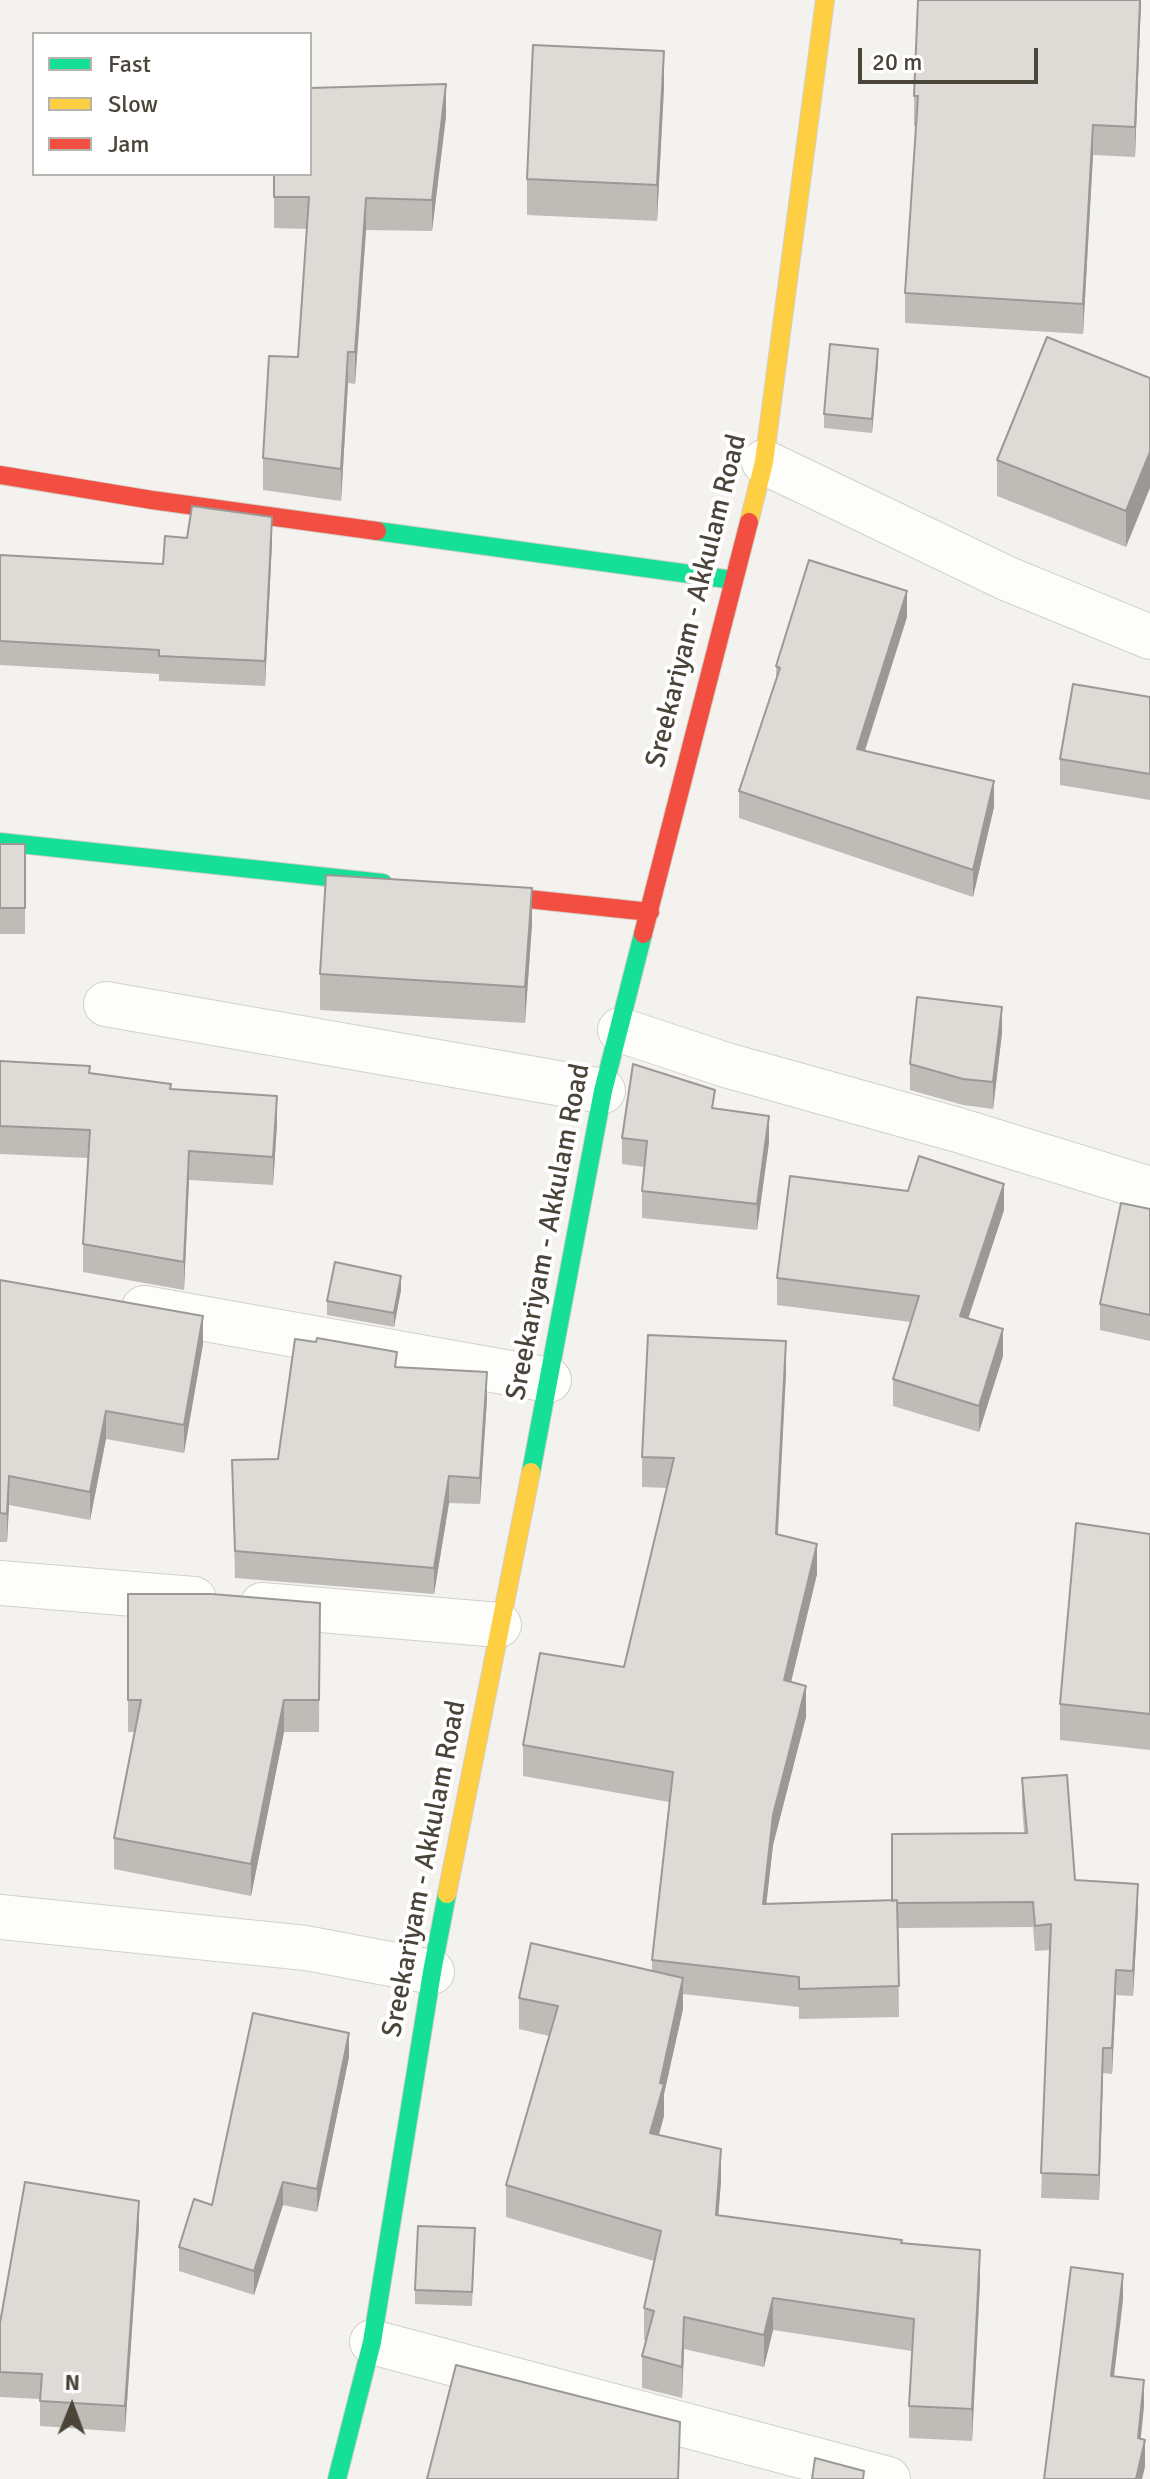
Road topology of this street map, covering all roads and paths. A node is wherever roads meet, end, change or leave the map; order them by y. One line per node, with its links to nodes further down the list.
1 (825, 0): 2 (main road, Sreekariyam - Akkulam Road)
2 (764, 462): 4 (main road, Sreekariyam - Akkulam Road); 5 (street)
3 (0, 475): 4 (main road)
4 (733, 580): 9 (main road, Sreekariyam - Akkulam Road)
5 (1150, 637)
6 (0, 842): 7 (main road)
7 (396, 885)
8 (459, 891): 9 (main road)
9 (650, 912): 11 (main road, Sreekariyam - Akkulam Road)
10 (106, 1004): 12 (street)
11 (620, 1030): 12 (main road, Sreekariyam - Akkulam Road); 13 (street)
12 (603, 1091): 15 (main road, Sreekariyam - Akkulam Road)
13 (1150, 1189)
14 (110, 1302): 15 (street)
15 (549, 1380): 17 (main road, Sreekariyam - Akkulam Road)
16 (0, 1583): 17 (street)
17 (499, 1625): 19 (main road, Sreekariyam - Akkulam Road)
18 (0, 1917): 19 (street)
19 (432, 1972): 20 (main road, Sreekariyam - Akkulam Road)
20 (372, 2342): 21 (main road, Sreekariyam - Akkulam Road); 22 (street)
21 (337, 2479)
22 (888, 2479)

